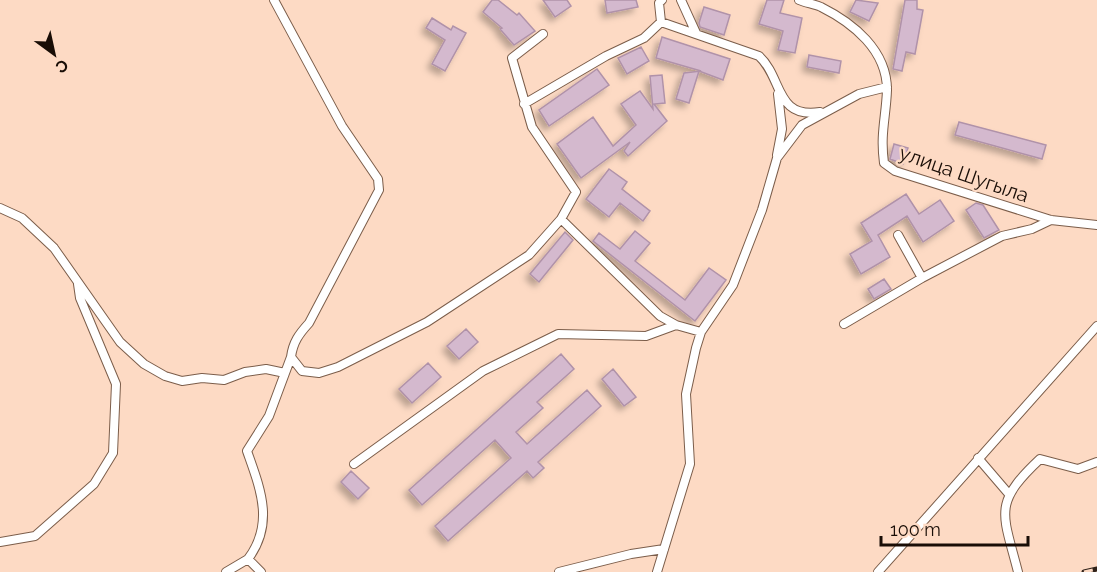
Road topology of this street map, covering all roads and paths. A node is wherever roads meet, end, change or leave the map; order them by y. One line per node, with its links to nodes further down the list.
1 (274, 0): 24 (street)
2 (662, 0): 5 (street)
3 (681, 0): 7 (street)
4 (799, 0): 8 (street, улица Шугыла)
5 (661, 22): 7 (street); 10 (street)
6 (543, 33): 10 (street)
7 (696, 33): 9 (street)
8 (887, 87): 11 (street); 15 (street, улица Шугыла)
9 (778, 90): 11 (street); 12 (street)
10 (524, 104): 14 (street)
11 (826, 111): 12 (street)
12 (777, 158): 23 (street)
13 (0, 208): 18 (street)
14 (561, 219): 21 (street); 24 (street)
15 (1051, 220): 16 (street, улица Шугыла); 19 (street)
16 (1097, 225)
17 (898, 234): 19 (street)
18 (77, 278): 25 (street); 30 (street)
19 (922, 278): 20 (street)
20 (844, 324)
21 (676, 325): 23 (street); 28 (street)
22 (1097, 326): 26 (street)
23 (701, 332): 31 (street)
24 (291, 357): 25 (street)
25 (285, 373): 32 (street)
26 (978, 458): 29 (street); 37 (street)
27 (1097, 462): 29 (street)
28 (354, 464)
29 (1008, 493): 38 (street)
30 (0, 542)
31 (664, 549): 35 (street); 36 (street)
32 (248, 559): 33 (street); 34 (street)
33 (226, 572)
34 (261, 572)
35 (559, 572)
36 (657, 572)
37 (878, 572)
38 (1018, 572)

